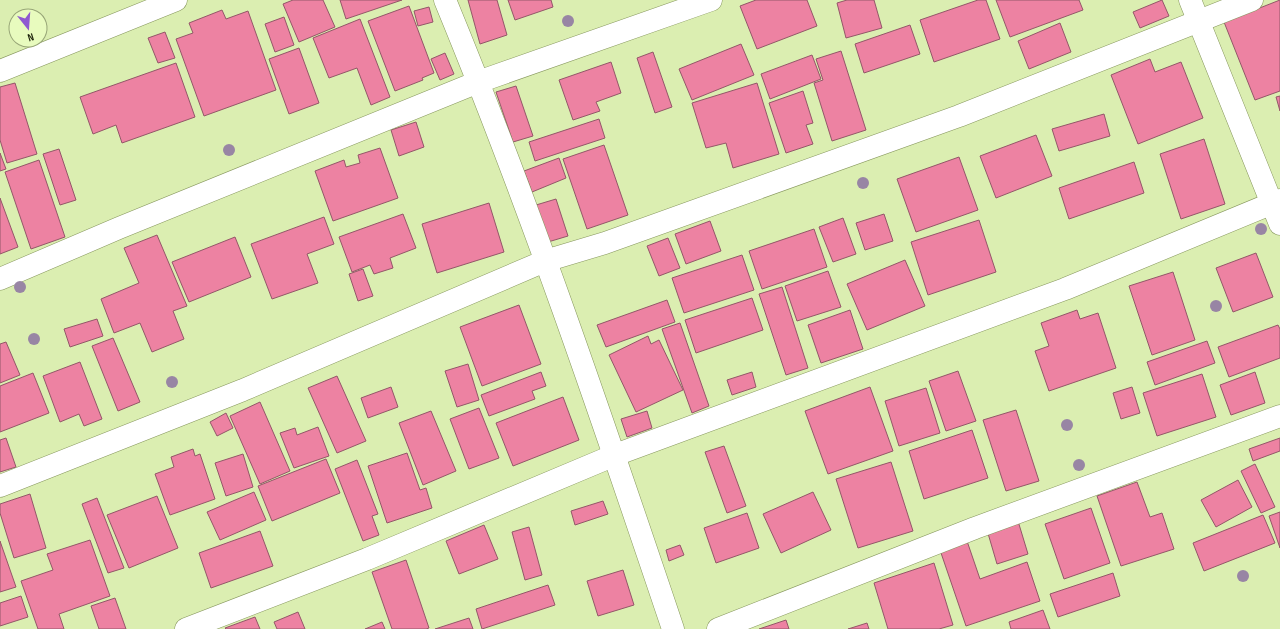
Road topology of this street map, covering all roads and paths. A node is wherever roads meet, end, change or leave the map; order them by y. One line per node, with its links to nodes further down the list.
1 (176, 0): 7 (street)
2 (444, 0): 8 (street)
3 (711, 0): 8 (street)
4 (1190, 0): 6 (street)
5 (1252, 0): 6 (street)
6 (1198, 21): 9 (street); 11 (street)
7 (0, 71)
8 (478, 82): 11 (street); 12 (street)
9 (1276, 201): 10 (street); 14 (street)
10 (1280, 224)
11 (545, 261): 14 (street); 15 (street)
12 (0, 279)
13 (1280, 416): 18 (street)
14 (615, 455): 16 (street); 17 (street)
15 (0, 486)
16 (186, 629)
17 (673, 629)
18 (718, 629)

